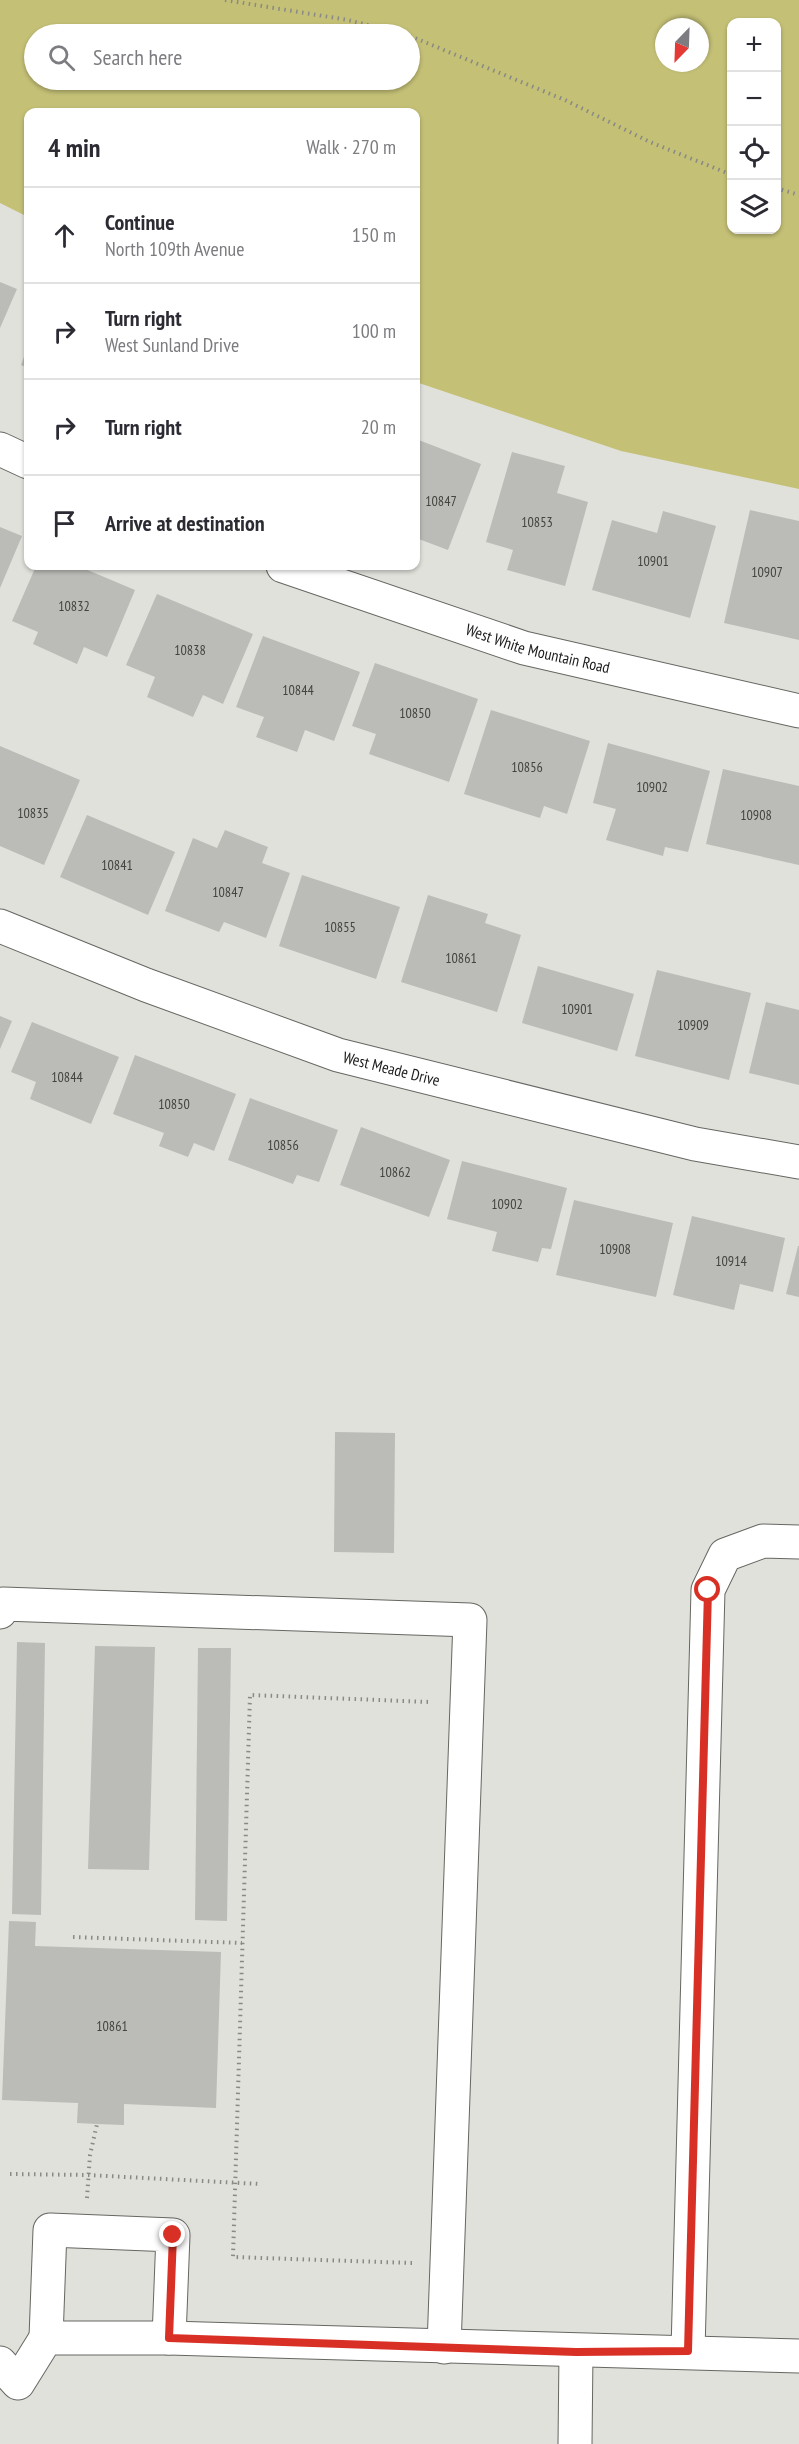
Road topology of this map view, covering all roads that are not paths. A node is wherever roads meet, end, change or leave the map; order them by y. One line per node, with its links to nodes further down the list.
1 (0, 449): 2 (street)
2 (24, 460)
3 (295, 570): 4 (street, West White Mountain Road)
4 (799, 711)
5 (0, 926): 6 (street, West Meade Drive)
6 (799, 1162)
7 (799, 1542): 12 (street)
8 (0, 1611): 11 (street)
9 (46, 2338): 10 (street); 10 (street); 15 (street)
10 (169, 2338): 11 (street)
11 (444, 2347): 13 (street)
12 (688, 2351): 13 (street); 14 (street)
13 (576, 2352): 16 (street)
14 (799, 2356)
15 (9, 2373)
16 (575, 2444)

